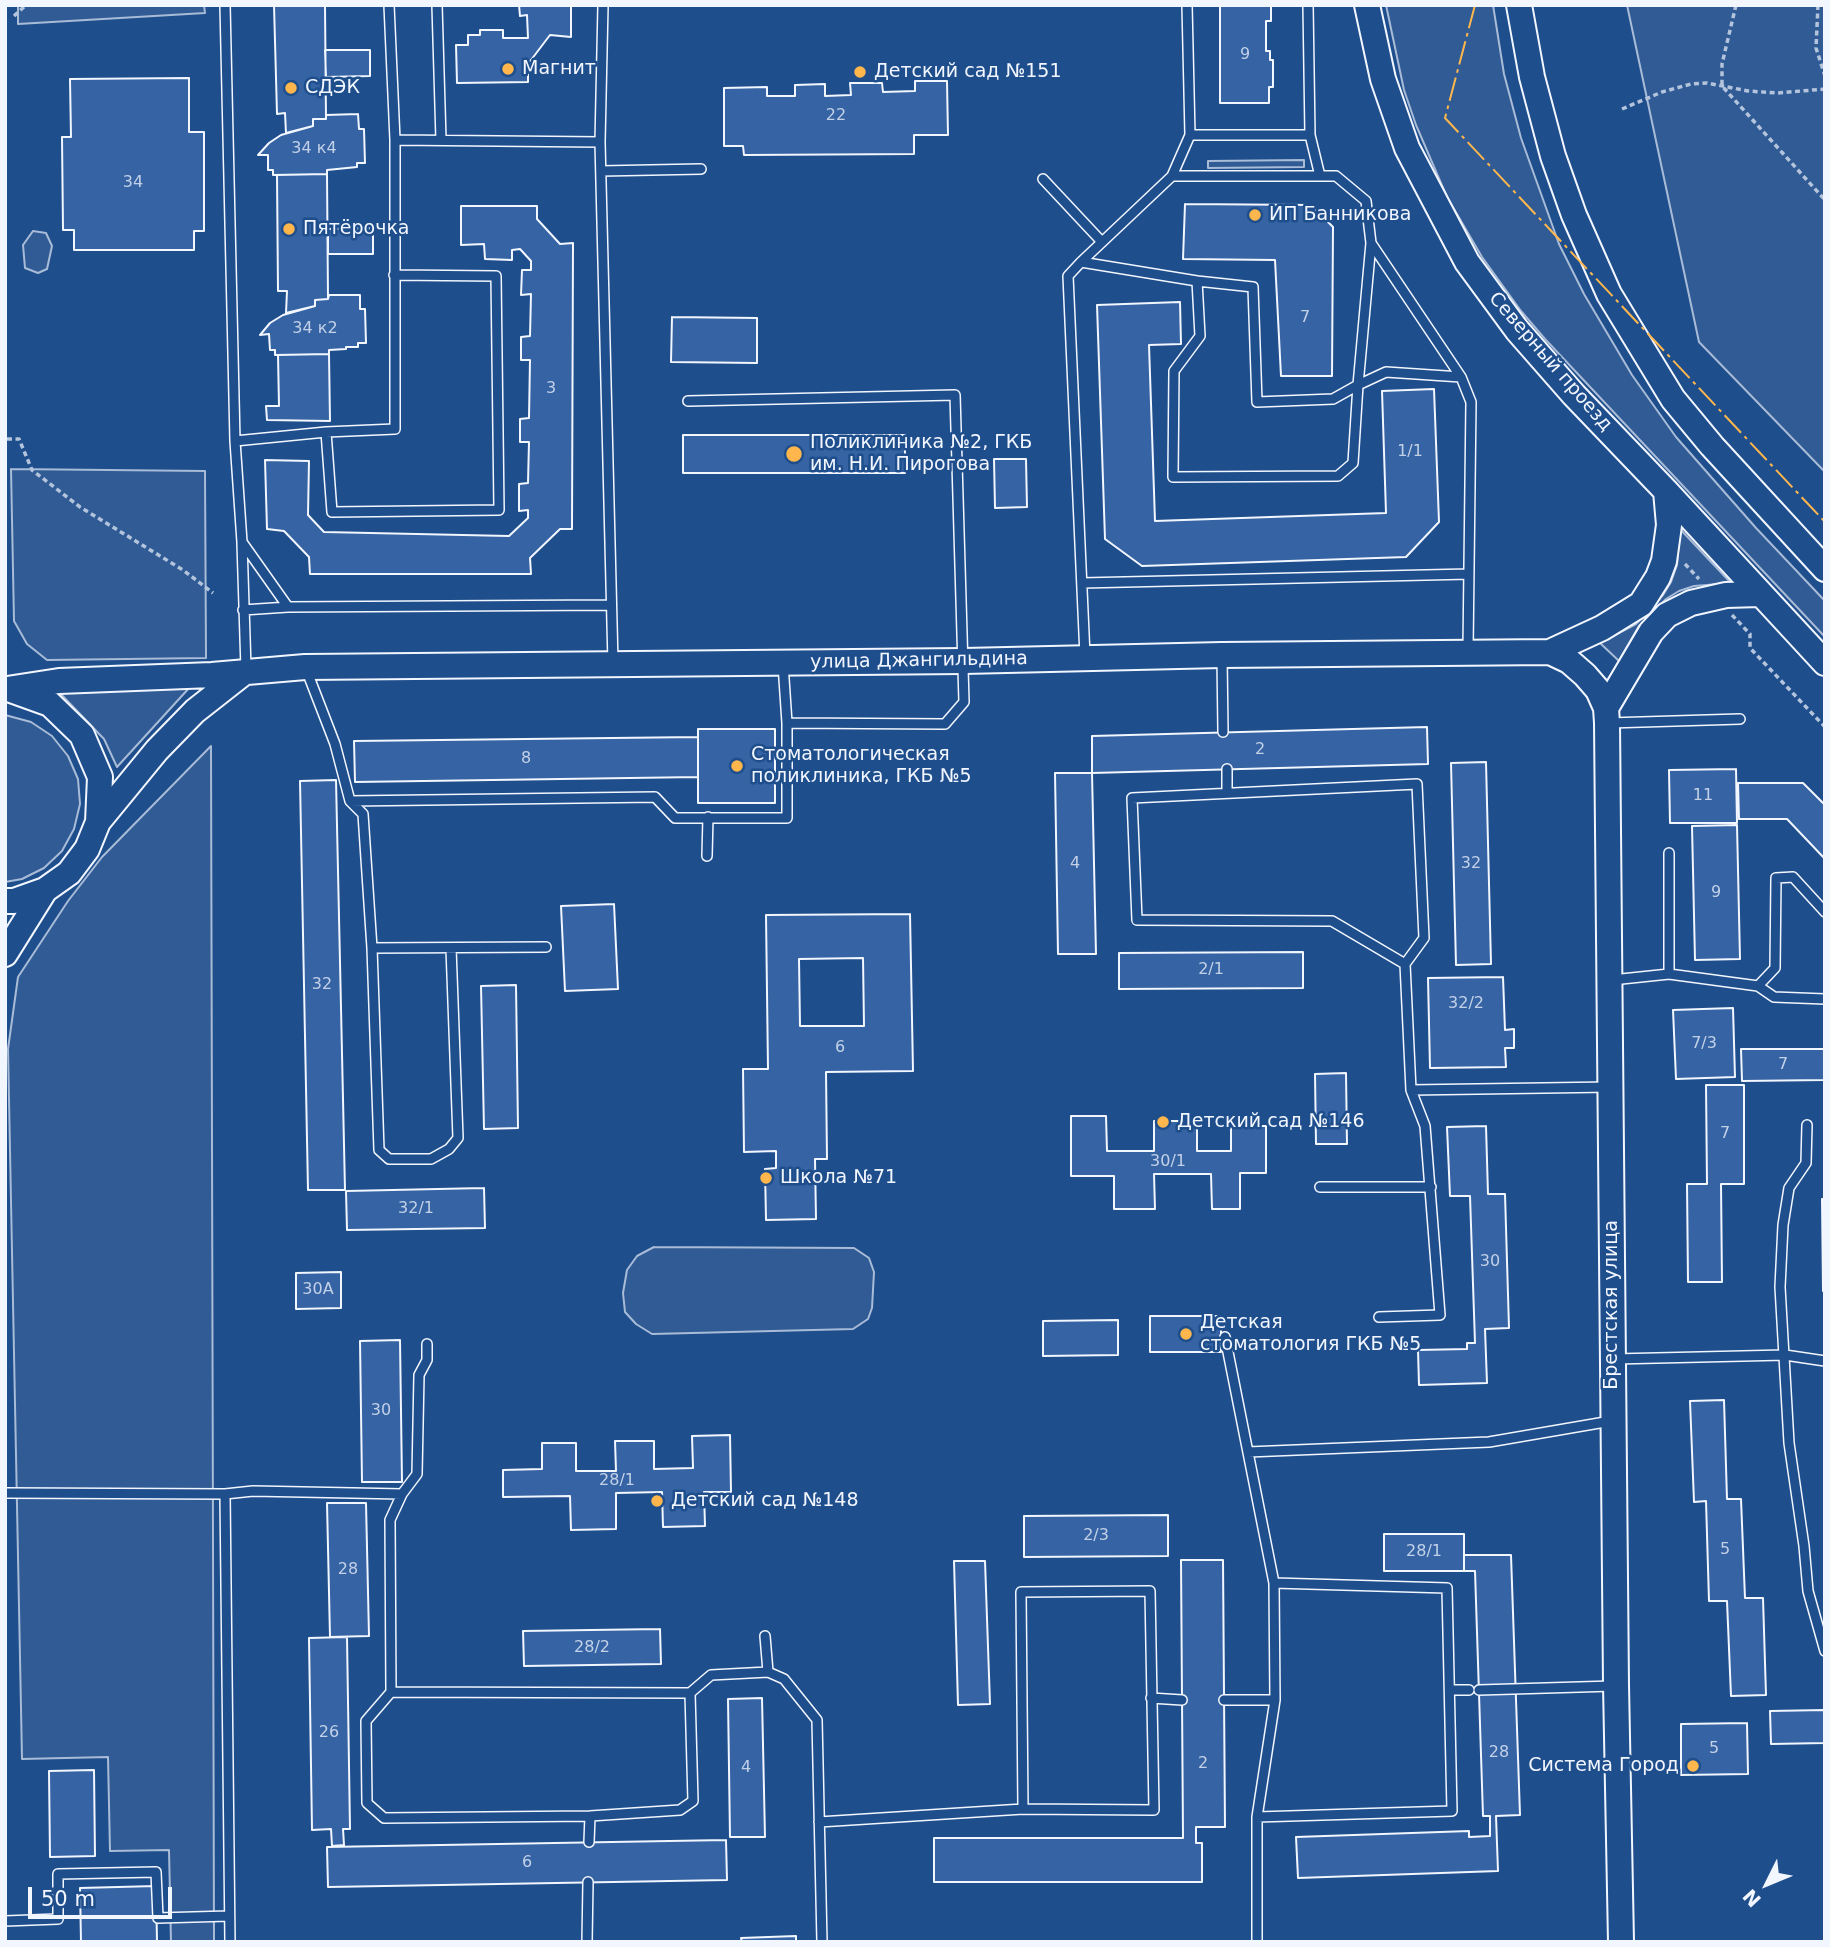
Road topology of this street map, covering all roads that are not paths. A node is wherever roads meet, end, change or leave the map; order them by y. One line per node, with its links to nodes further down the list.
1 (225, 5): 28 (lane)
2 (389, 5): 12 (lane)
3 (437, 5): 11 (lane)
4 (603, 5): 13 (lane)
5 (1187, 5): 9 (lane)
6 (1308, 5): 10 (lane)
7 (1367, 5): 29 (main road, Северный проезд)
8 (1519, 5): 31 (main road)
9 (1190, 135): 10 (lane); 16 (lane)
10 (1310, 135): 17 (lane)
11 (441, 139): 12 (lane); 13 (lane)
12 (395, 141): 22 (lane)
13 (600, 142): 15 (lane)
14 (701, 169): 15 (lane)
15 (601, 171): 35 (lane)
16 (1172, 176): 17 (lane); 19 (lane)
17 (1320, 176): 20 (lane)
18 (1043, 179): 19 (lane)
19 (1102, 242): 21 (lane)
20 (1371, 243): 24 (lane); 25 (lane)
21 (1081, 262): 23 (lane); 33 (lane)
22 (394, 275): 27 (lane); 27 (lane)
23 (1197, 281): 25 (lane); 25 (lane)
24 (1461, 377): 25 (lane); 32 (lane)
25 (1358, 385)
26 (688, 401): 42 (lane)
27 (326, 432): 28 (lane)
28 (235, 441): 30 (lane)
29 (1666, 491): 34 (main road, Северный проезд); 38 (main road)
30 (242, 542): 36 (lane); 37 (lane)
31 (1825, 569)
32 (1469, 574): 33 (lane); 39 (lane)
33 (1082, 583): 41 (lane)
34 (1760, 594): 44 (main road, Северный проезд); 49 (main road)
35 (610, 605): 36 (lane); 45 (lane)
36 (288, 607): 37 (lane)
37 (243, 610): 47 (lane)
38 (1550, 652): 39 (main road, улица Джангильдина); 49 (main road, Брестская улица)
39 (1468, 653): 40 (main road, улица Джангильдина)
40 (1222, 655): 41 (main road, улица Джангильдина); 52 (lane)
41 (1086, 658): 42 (main road, улица Джангильдина)
42 (964, 661): 43 (main road, улица Джангильдина); 51 (lane)
43 (783, 662): 45 (main road, улица Джангильдина); 51 (lane)
44 (1825, 663)
45 (613, 664): 46 (main road, улица Джангильдина)
46 (305, 667): 47 (main road, улица Джангильдина); 55 (lane)
47 (246, 671): 48 (main road, улица Джангильдина); 57 (main road)
48 (6, 689): 57 (main road)
49 (1607, 716): 50 (lane); 69 (main road, Брестская улица)
50 (1740, 719)
51 (787, 723): 56 (lane)
52 (1223, 732)
53 (1227, 769): 54 (lane)
54 (1227, 792): 67 (lane); 67 (lane)
55 (350, 802): 56 (lane); 64 (lane)
56 (708, 817): 59 (lane)
57 (98, 822): 60 (main road)
58 (1670, 853): 68 (lane)
59 (707, 856)
60 (45, 890): 61 (main road); 66 (main road)
61 (5, 901)
62 (1825, 912): 70 (lane)
63 (546, 947): 65 (lane)
64 (372, 948): 65 (lane); 65 (lane)
65 (451, 948)
66 (5, 954)
67 (1405, 964): 73 (lane)
68 (1669, 974): 69 (lane); 70 (lane)
69 (1611, 980): 72 (main road, Брестская улица)
70 (1758, 986): 71 (lane)
71 (1825, 999)
72 (1611, 1087): 73 (lane); 81 (main road, Брестская улица)
73 (1411, 1090): 76 (lane)
74 (1807, 1125): 80 (lane)
75 (1320, 1187): 76 (lane)
76 (1431, 1187): 77 (lane)
77 (1379, 1317)
78 (1225, 1337): 84 (lane)
79 (427, 1344): 87 (lane)
80 (1785, 1355): 81 (lane); 82 (lane); 90 (lane)
81 (1612, 1360): 83 (main road, Брестская улица)
82 (1825, 1361)
83 (1613, 1420): 84 (lane); 92 (main road, Брестская улица)
84 (1248, 1452): 88 (lane)
85 (5, 1493): 86 (lane)
86 (225, 1494): 87 (lane); 106 (lane)
87 (401, 1494): 94 (lane)
88 (1274, 1583): 93 (lane); 99 (lane)
89 (765, 1636): 91 (lane)
90 (1825, 1651)
91 (768, 1672): 95 (lane); 103 (lane)
92 (1616, 1685): 93 (lane); 112 (main road, Брестская улица)
93 (1450, 1690): 102 (lane)
94 (391, 1692): 95 (lane); 101 (lane)
95 (691, 1693): 101 (lane)
96 (1151, 1698): 97 (lane); 100 (lane); 100 (lane)
97 (1182, 1700)
98 (1224, 1700): 99 (lane)
99 (1275, 1700): 102 (lane)
100 (1023, 1809): 103 (lane)
101 (590, 1816): 104 (lane)
102 (1257, 1817): 111 (lane)
103 (819, 1822): 110 (lane)
104 (589, 1842)
105 (588, 1882): 109 (lane)
106 (229, 1916): 107 (lane); 108 (lane)
107 (5, 1921)
108 (230, 1942)
109 (587, 1942)
110 (822, 1942)
111 (1257, 1942)
112 (1622, 1942)

